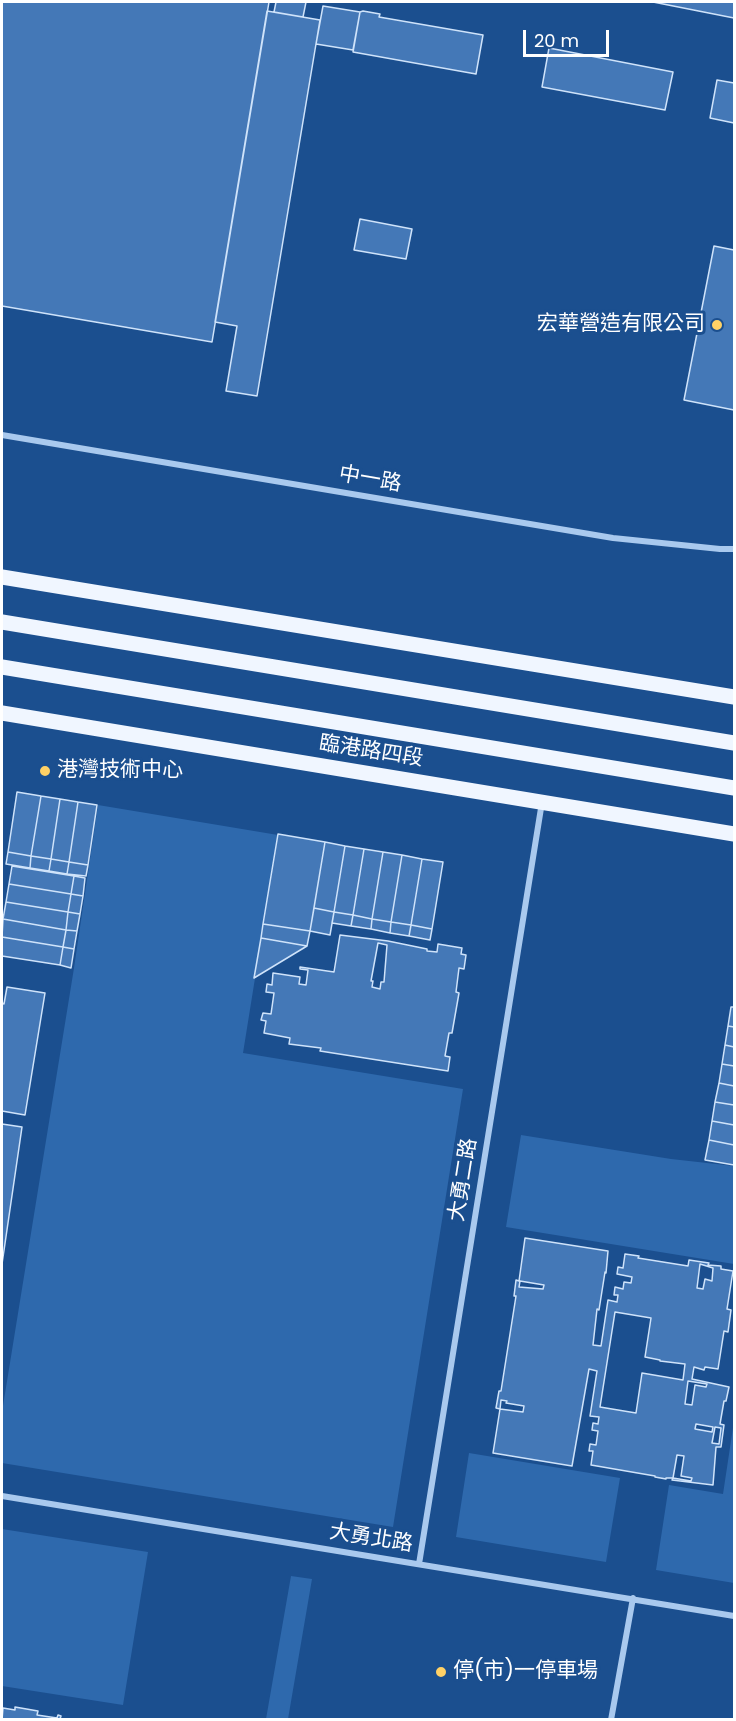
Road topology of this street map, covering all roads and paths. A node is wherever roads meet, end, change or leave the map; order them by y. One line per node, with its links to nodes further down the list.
1 (2, 435): 2 (street, 中一路)
2 (735, 549)
3 (2, 577): 6 (main road)
4 (2, 622): 8 (main road)
5 (2, 667): 9 (main road, 臨港路四段)
6 (735, 697)
7 (2, 713): 10 (main road, 臨港路四段)
8 (735, 742)
9 (735, 788)
10 (542, 802): 11 (main road, 臨港路四段); 13 (street, 大勇二路)
11 (735, 834)
12 (2, 1496): 13 (street, 大勇北路)
13 (419, 1564): 14 (street, 大勇北路)
14 (633, 1598): 15 (street, 大勇北路); 16 (street)
15 (735, 1616)
16 (611, 1719)

